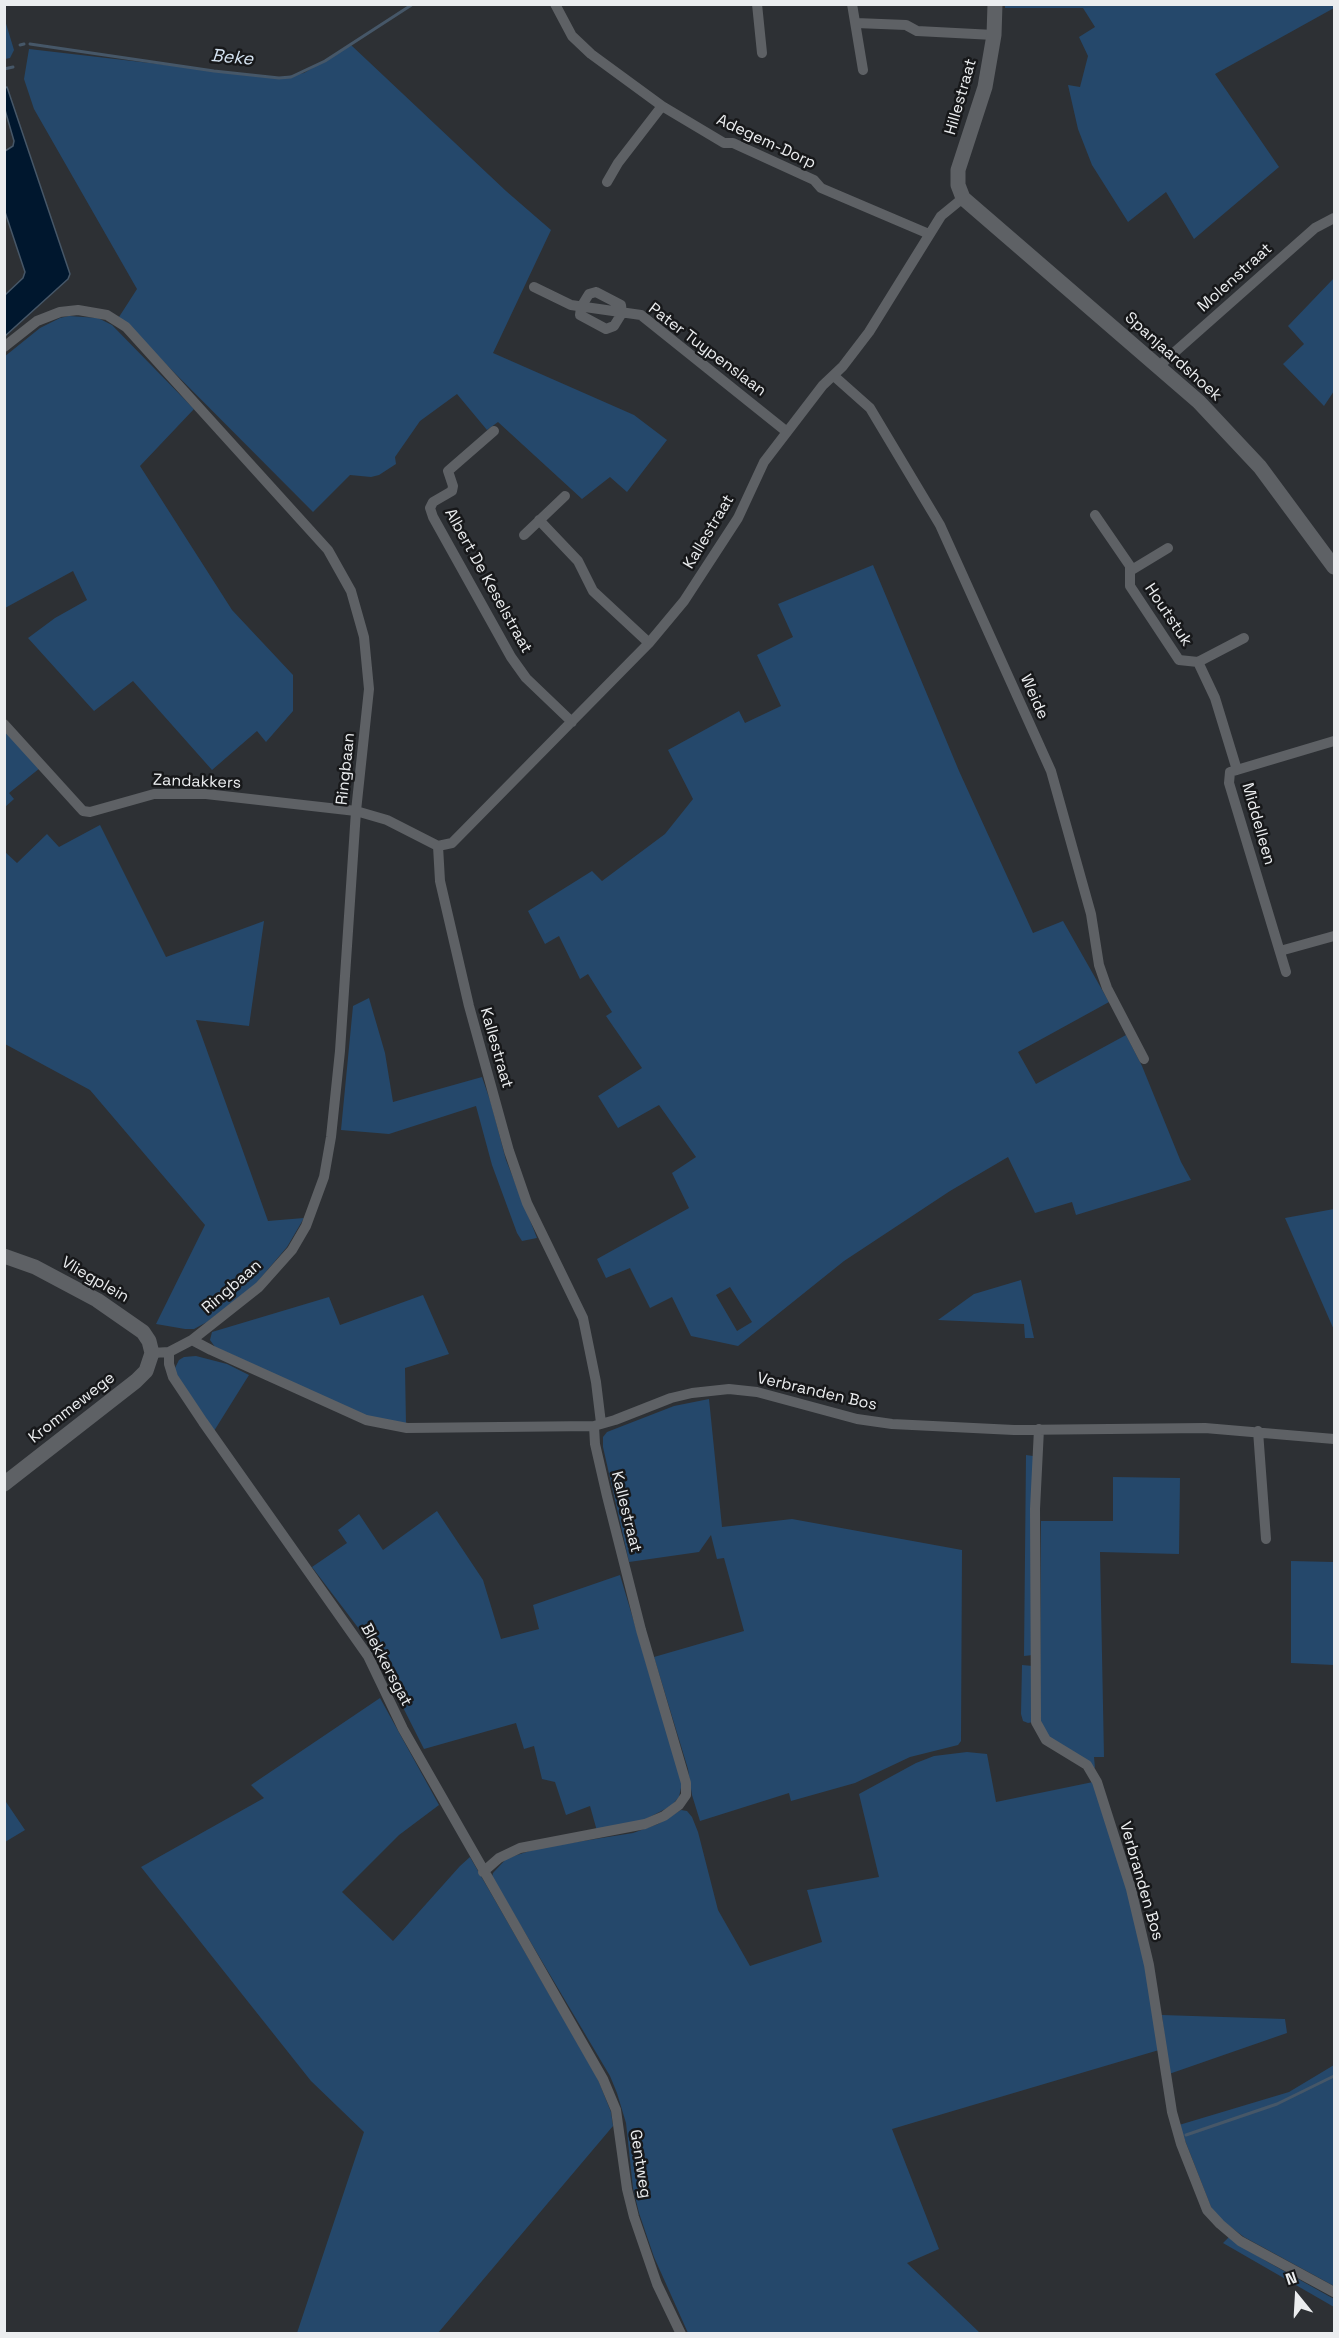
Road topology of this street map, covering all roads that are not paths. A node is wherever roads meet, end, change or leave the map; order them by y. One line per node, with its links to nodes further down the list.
1 (555, 4): 9 (street, Adegem-Dorp)
2 (757, 4): 7 (street)
3 (852, 4): 5 (street)
4 (995, 4): 6 (street, Hillestraat)
5 (856, 23): 6 (street); 8 (street)
6 (994, 35): 11 (street, Hillestraat)
7 (762, 53)
8 (863, 70)
9 (662, 106): 10 (street); 13 (street, Adegem-Dorp)
10 (607, 182)
11 (963, 198): 13 (street, Kallestraat); 18 (street, Spanjaardshoek)
12 (1335, 218): 18 (street, Molenstraat)
13 (929, 234): 19 (street, Kallestraat)
14 (534, 287): 15 (street, Pater Tuypenslaan)
15 (581, 307): 16 (street, Pater Tuypenslaan); 16 (street); 16 (street)
16 (622, 312): 21 (street, Pater Tuypenslaan)
17 (4, 347): 36 (street, Ringbaan)
18 (1159, 366): 27 (street, Spanjaardshoek)
19 (834, 376): 21 (street, Kallestraat); 41 (street, Weide)
20 (494, 431): 32 (street, Albert De Keselstraat)
21 (787, 432): 30 (street, Kallestraat)
22 (565, 495): 24 (street)
23 (1095, 515): 28 (street, Houtstuk)
24 (539, 520): 25 (street); 30 (street)
25 (524, 536)
26 (1168, 548): 28 (street, Houtstuk)
27 (1335, 567)
28 (1130, 572): 31 (street, Houtstuk)
29 (1244, 638): 31 (street, Houtstuk)
30 (649, 643): 32 (street, Kallestraat)
31 (1198, 662): 35 (street, Houtstuk)
32 (572, 722): 37 (street, Kallestraat)
33 (4, 724): 36 (street, Zandakkers)
34 (1334, 744): 35 (street, Middelleen)
35 (1236, 771): 39 (street, Middelleen)
36 (356, 811): 37 (street); 43 (street, Ringbaan)
37 (438, 846): 46 (street, Kallestraat)
38 (1335, 936): 39 (street)
39 (1280, 951): 40 (street, Middelleen)
40 (1286, 972)
41 (1144, 1059)
42 (4, 1256): 45 (street, Vliegplein)
43 (192, 1340): 44 (street, Ringbaan); 46 (street)
44 (169, 1352): 45 (street, Ringbaan); 52 (street, Blekkersgat)
45 (152, 1353): 50 (street, Krommewege)
46 (598, 1424): 47 (street, Verbranden Bos); 52 (street, Kallestraat)
47 (1039, 1429): 48 (street, Verbranden Bos); 54 (street, Verbranden Bos)
48 (1258, 1431): 49 (street, Verbranden Bos); 51 (street)
49 (1335, 1439)
50 (4, 1484)
51 (1266, 1539)
52 (483, 1872): 53 (street, Blekkersgat)
53 (559, 2005): 55 (street, Gentweg)
54 (1335, 2292)
55 (681, 2334)

